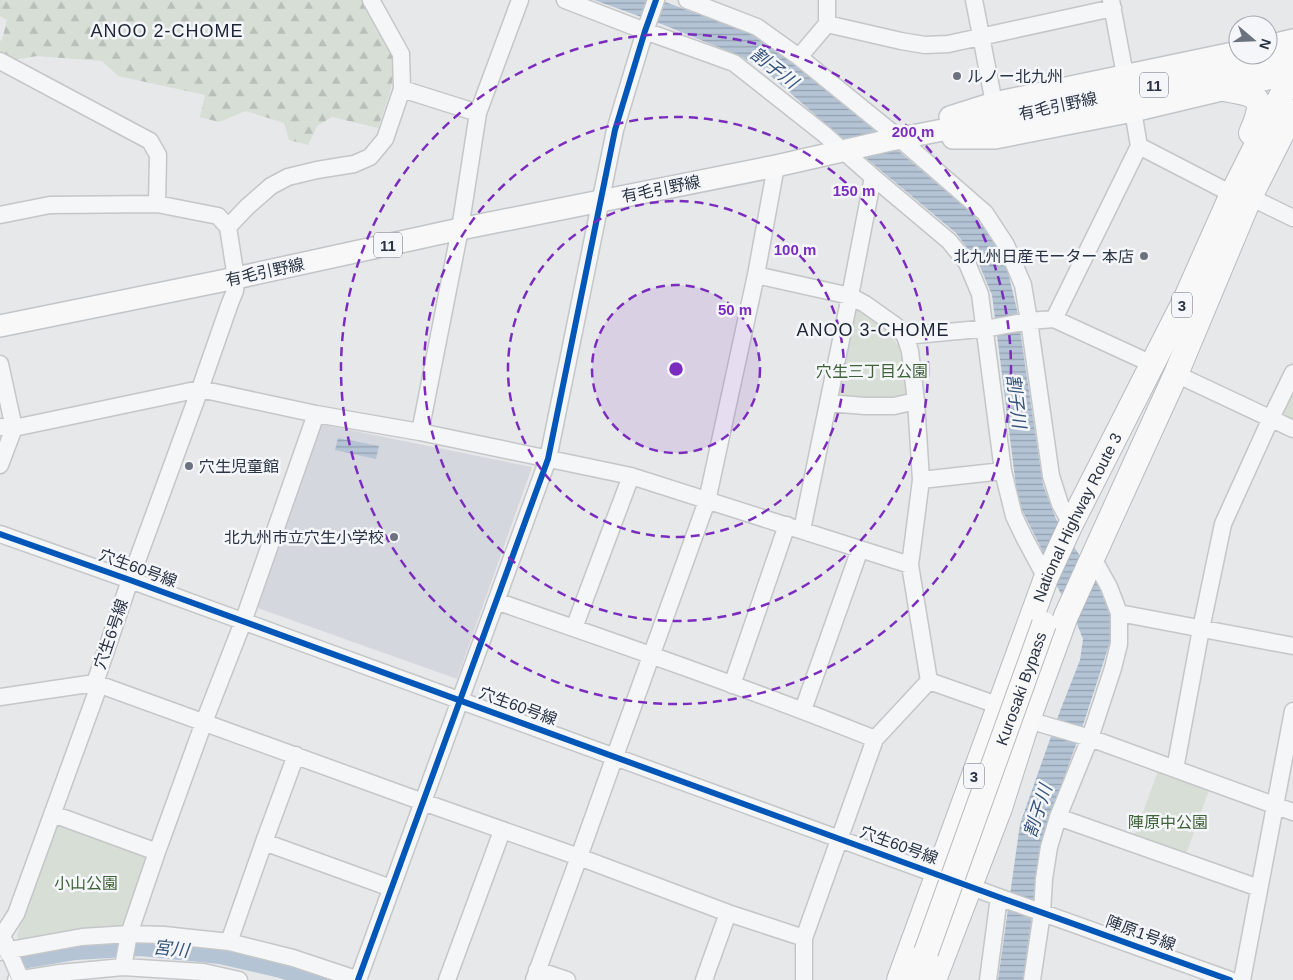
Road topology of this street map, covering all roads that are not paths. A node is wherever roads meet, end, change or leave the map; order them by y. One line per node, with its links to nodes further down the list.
1 (371, 0): 20 (street)
2 (520, 0): 25 (street)
3 (565, 0): 10 (street)
4 (656, 0): 10 (street)
5 (687, 0): 16 (street)
6 (827, 0): 9 (street)
7 (974, 0): 11 (street)
8 (1112, 4): 11 (street); 19 (street)
9 (827, 24): 11 (street); 16 (street)
10 (646, 29): 28 (street); 32 (street)
11 (981, 37): 22 (street)
12 (1293, 40): 13 (main road)
13 (1278, 44)
14 (1228, 54): 19 (main road)
15 (1293, 56): 26 (main road, 有毛引野線 / 11)
16 (798, 57): 26 (street)
17 (0, 61): 33 (street)
18 (1293, 72): 21 (main road); 31 (highway, National Highway Route 3 / 3)
19 (1125, 75): 22 (main road)
20 (402, 89): 25 (street); 36 (street)
21 (1224, 89): 23 (main road); 31 (highway)
22 (994, 103): 26 (main road)
23 (1133, 111): 26 (main road); 27 (street)
24 (1293, 112): 31 (highway, National Highway Route 3 / 3)
25 (478, 114): 37 (street)
26 (893, 140): 28 (main road, 有毛引野線 / 11); 42 (street)
27 (1139, 146): 31 (street); 41 (street)
28 (846, 151): 29 (main road, 有毛引野線 / 11); 30 (street)
29 (776, 166): 32 (main road, 有毛引野線 / 11); 38 (street)
30 (873, 178): 40 (street); 44 (street)
31 (1241, 196): 35 (street); 47 (highway, National Highway Route 3 / 3); 49 (highway, National Highway Route 3 / 3)
32 (600, 201): 37 (main road, 有毛引野線 / 11); 58 (street)
33 (157, 204): 34 (street); 36 (street)
34 (0, 215)
35 (1293, 218)
36 (228, 228): 39 (street)
37 (460, 229): 39 (main road, 有毛引野線 / 11); 57 (street)
38 (756, 275): 40 (street); 63 (street)
39 (236, 278): 43 (main road, 有毛引野線 / 11); 50 (street, 穴生6号線)
40 (850, 296): 45 (street); 52 (street)
41 (1054, 319): 42 (street); 47 (street)
42 (1025, 322): 44 (street); 65 (street)
43 (0, 326)
44 (987, 328): 45 (street); 60 (street)
45 (905, 336): 51 (street)
46 (0, 364): 55 (street)
47 (1152, 364): 65 (highway, National Highway Route 3 / 3)
48 (1293, 373): 54 (street)
49 (1176, 374): 54 (street); 68 (highway, National Highway Route 3 / 3)
50 (200, 390): 53 (street); 55 (street); 71 (street, 穴生6号線)
51 (916, 401): 52 (street); 62 (street)
52 (828, 403): 64 (street)
53 (316, 414): 57 (street); 75 (street)
54 (1271, 418): 56 (street); 77 (street)
55 (7, 428): 59 (street)
56 (1293, 428)
57 (420, 432): 58 (street)
58 (548, 459): 61 (street); 72 (street)
59 (0, 464)
60 (1003, 471): 62 (street); 70 (street)
61 (631, 476): 63 (street); 76 (street)
62 (921, 480): 69 (street)
63 (707, 501): 64 (street); 79 (street)
64 (795, 528): 67 (street); 82 (street)
65 (1073, 532): 70 (highway, National Highway Route 3 / 3); 74 (highway, 3)
66 (0, 534): 71 (street, 穴生60号線)
67 (860, 549): 69 (street); 86 (street)
68 (1091, 563): 73 (street); 74 (highway, National Highway Route 3 / 3)
69 (910, 566): 80 (street)
70 (1048, 575): 85 (highway, National Highway Route 3 / 3)
71 (130, 580): 75 (street, 穴生60号線); 81 (street, 穴生6号線)
72 (496, 601): 76 (street); 84 (street)
73 (1119, 614): 77 (street); 90 (street)
74 (1053, 617): 89 (highway, National Highway Route 3 / 3); 127 (highway, Kurosaki Bypass / 3, bridge)
75 (243, 622): 84 (street, 穴生60号線); 88 (street)
76 (574, 628): 79 (street)
77 (1201, 629): 78 (street); 94 (street)
78 (1293, 646)
79 (652, 655): 82 (street); 93 (street)
80 (929, 681): 85 (street); 91 (street)
81 (95, 683): 83 (street, 穴生6号線); 88 (street); 98 (street)
82 (732, 685): 86 (street)
83 (0, 697)
84 (460, 700): 93 (street, 穴生60号線); 95 (street)
85 (1000, 706): 105 (highway, National Highway Route 3 / 3)
86 (803, 710): 91 (street)
87 (1293, 711): 96 (street)
88 (204, 722): 92 (street); 103 (street)
89 (1039, 723): 90 (street); 106 (highway, National Highway Route 3 / 3)
90 (1087, 738): 94 (street); 99 (street)
91 (875, 739): 101 (street)
92 (296, 755): 95 (street); 102 (street)
93 (614, 756): 101 (street, 穴生60号線); 104 (street)
94 (1175, 769): 96 (street)
95 (423, 802): 100 (street); 107 (street)
96 (1275, 805): 97 (street); 108 (street)
97 (1293, 812)
98 (53, 814): 103 (street); 112 (street)
99 (1058, 817): 108 (street); 110 (street)
100 (502, 831): 104 (street); 122 (street)
101 (840, 839): 105 (street, 穴生60号線); 114 (street)
102 (264, 842): 107 (street); 115 (street)
103 (157, 852): 113 (street)
104 (579, 857): 111 (street); 118 (street)
105 (938, 874): 106 (street, 穴生60号線); 126 (highway, National Highway Route 3 / 3)
106 (970, 886): 109 (street, 穴生60号線); 128 (highway, National Highway Route 3 / 3)
107 (391, 888): 121 (street)
108 (1259, 888): 132 (street)
109 (1001, 898): 110 (street, 陣原1号線); 129 (street)
110 (1039, 911): 130 (street); 131 (street, 陣原1号線)
111 (728, 913): 114 (street); 124 (street)
112 (0, 932): 116 (street)
113 (129, 934): 115 (street); 116 (street); 117 (street)
114 (804, 938): 125 (street)
115 (229, 942): 121 (street)
116 (4, 951): 119 (street)
117 (123, 967): 119 (street); 120 (street)
118 (535, 975): 123 (street)
119 (19, 980)
120 (239, 980)
121 (359, 980)
122 (447, 980)
123 (567, 980)
124 (704, 980)
125 (804, 980)
126 (899, 980)
127 (917, 980)
128 (934, 980)
129 (988, 980)
130 (1032, 980)
131 (1230, 980)
132 (1242, 980)

